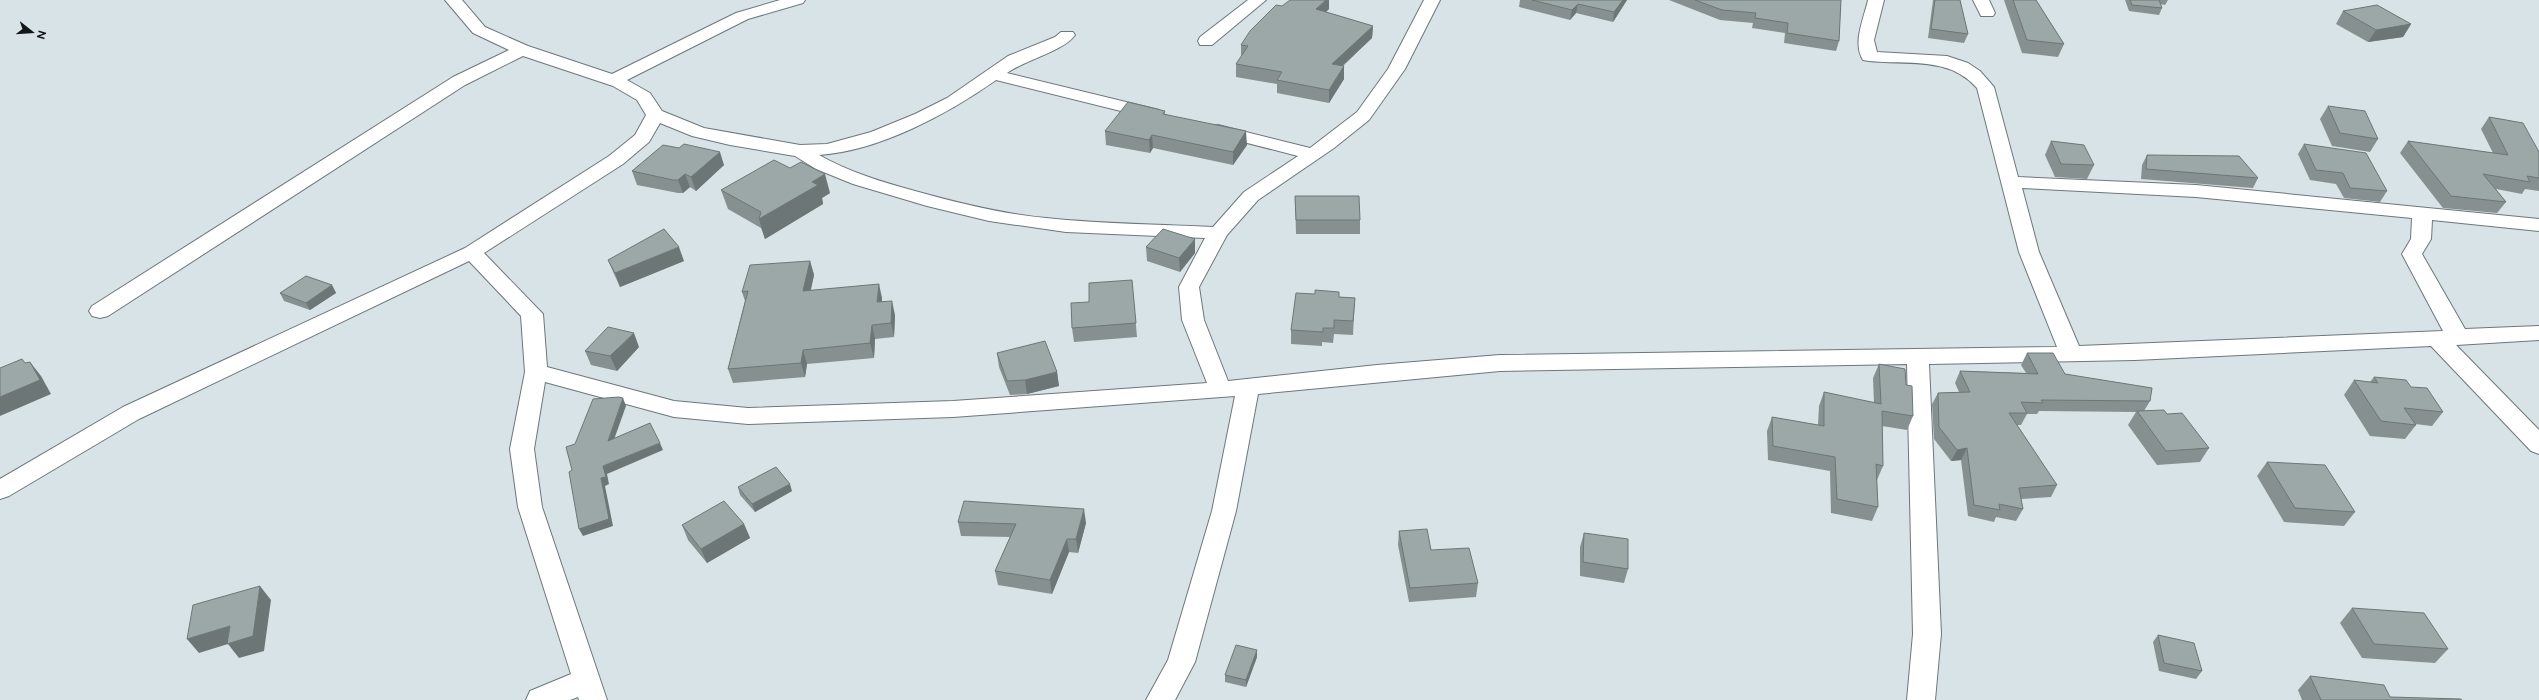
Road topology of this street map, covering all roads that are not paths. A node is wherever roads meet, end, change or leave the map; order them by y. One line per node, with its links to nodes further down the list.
1 (453, 0): 8 (street)
2 (797, 0): 10 (street)
3 (1258, 0): 7 (street)
4 (1432, 0): 15 (street)
5 (1876, 0): 16 (street)
6 (1067, 35): 9 (street)
7 (1206, 41)
8 (522, 50): 10 (street); 21 (street)
9 (992, 74): 12 (street); 14 (street)
10 (613, 80): 11 (street)
11 (655, 115): 14 (street); 20 (street)
12 (1168, 118)
13 (1199, 125): 15 (street)
14 (800, 151): 19 (street)
15 (1314, 154): 19 (street)
16 (2010, 182): 17 (street); 24 (street)
17 (2422, 214): 18 (street); 23 (street)
18 (2539, 225)
19 (1218, 233): 28 (street)
20 (472, 252): 26 (street); 30 (street)
21 (100, 311)
22 (2539, 333): 23 (street)
23 (2448, 339): 24 (street); 29 (street)
24 (2071, 354): 25 (street)
25 (1918, 355): 27 (street); 34 (street)
26 (536, 372): 28 (street); 31 (street)
27 (1248, 387): 28 (street); 33 (street)
28 (1221, 390)
29 (2539, 445)
30 (0, 490)
31 (590, 690): 32 (street)
32 (540, 700)
33 (1160, 700)
34 (1921, 700)

